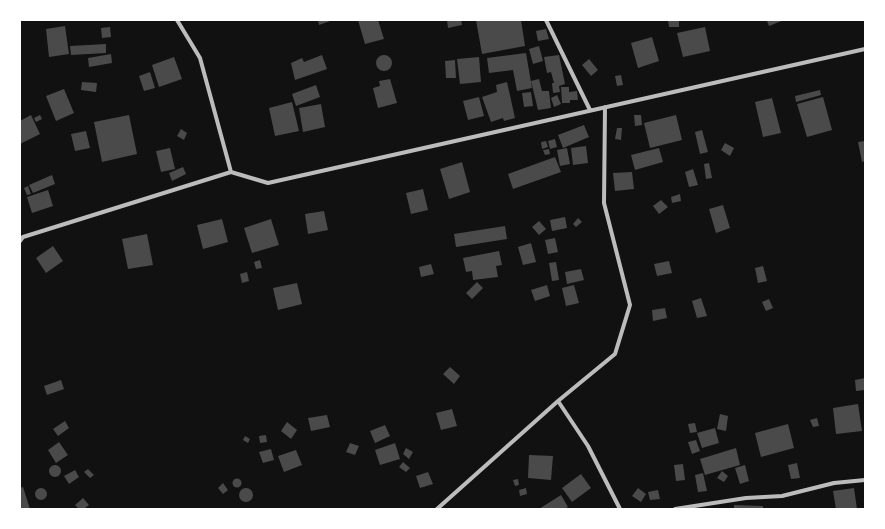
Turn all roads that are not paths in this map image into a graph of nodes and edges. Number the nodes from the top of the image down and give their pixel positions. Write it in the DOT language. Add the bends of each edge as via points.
graph roads {
  1 [pos="177,20"];
  2 [pos="546,20"];
  3 [pos="865,49"];
  4 [pos="605,107"];
  5 [pos="590,110"];
  6 [pos="231,172"];
  7 [pos="20,241"];
  8 [pos="558,401"];
  9 [pos="865,480"];
  10 [pos="437,509"];
  11 [pos="620,509"];
  12 [pos="675,509"];
  1 -- 6 [label="street" via="200,58"];
  2 -- 5 [label="street"];
  3 -- 4 [label="street"];
  4 -- 5 [label="street"];
  4 -- 8 [label="street" via="604,203 630,305 614,354"];
  5 -- 6 [label="street" via="268,183"];
  6 -- 7 [label="street" via="23,237"];
  8 -- 10 [label="street"];
  8 -- 11 [label="street" via="588,446"];
  9 -- 12 [label="street" via="834,483 782,496 746,498"];
}
